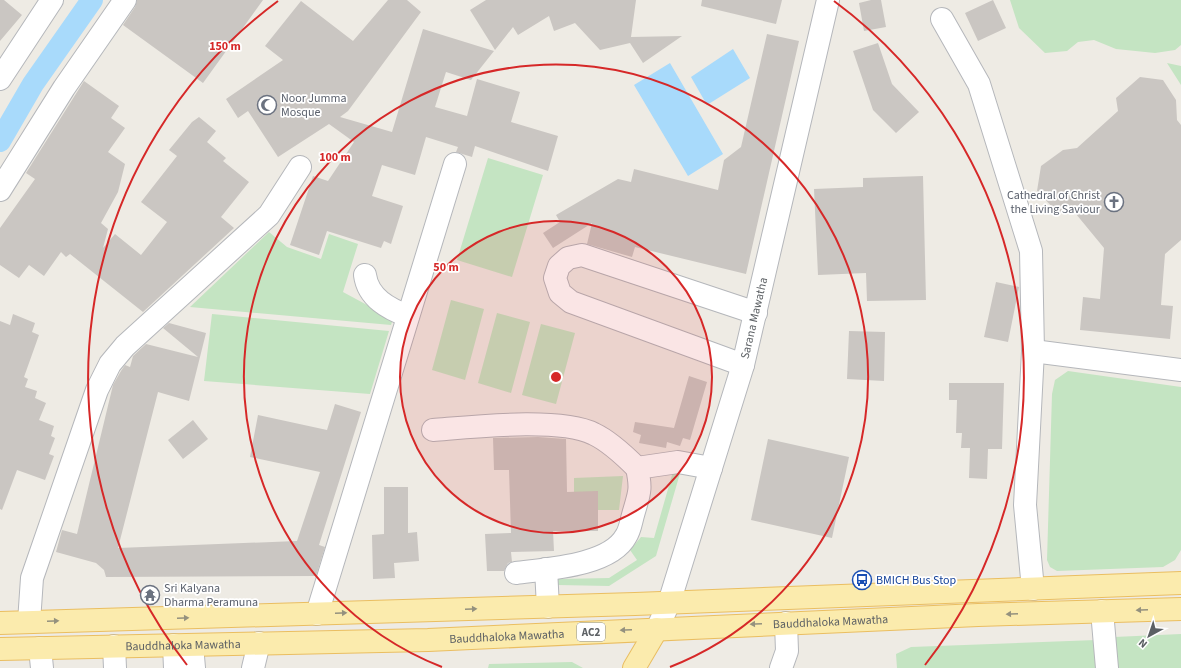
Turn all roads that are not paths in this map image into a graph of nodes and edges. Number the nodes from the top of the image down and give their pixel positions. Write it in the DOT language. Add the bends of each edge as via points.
graph roads {
  1 [pos="52,0"];
  2 [pos="125,0"];
  3 [pos="828,0"];
  4 [pos="942,18"];
  5 [pos="0,79"];
  6 [pos="455,164"];
  7 [pos="300,167"];
  8 [pos="0,190"];
  9 [pos="365,276"];
  10 [pos="756,313"];
  11 [pos="408,316"];
  12 [pos="1033,351"];
  13 [pos="743,365"];
  14 [pos="1181,370"];
  15 [pos="433,430"];
  16 [pos="636,468"];
  17 [pos="711,468"];
  18 [pos="546,569"];
  19 [pos="516,573"];
  20 [pos="1181,583"];
  21 [pos="1033,589"];
  22 [pos="669,603"];
  23 [pos="548,607"];
  24 [pos="1181,609"];
  25 [pos="1102,611"];
  26 [pos="317,614"];
  27 [pos="29,622"];
  28 [pos="0,623"];
  29 [pos="786,623"];
  30 [pos="657,629"];
  31 [pos="259,643"];
  32 [pos="183,645"];
  33 [pos="114,646"];
  34 [pos="0,649"];
  35 [pos="41,658"];
  36 [pos="115,668"];
  37 [pos="175,668"];
  38 [pos="194,668"];
  39 [pos="253,668"];
  40 [pos="634,668"];
  41 [pos="781,668"];
  42 [pos="1107,668"];
  1 -- 5 [label="street"];
  2 -- 8 [label="street" via="64,88"];
  3 -- 10 [label="street, Sarana Mawatha"];
  4 -- 12 [label="street" via="979,84 1031,251"];
  6 -- 11 [label="street"];
  7 -- 27 [label="street" via="269,215 125,346 110,364 97,390 32,578"];
  9 -- 11 [label="street" via="366,284 374,296 390,309"];
  10 -- 13 [label="street, Sarana Mawatha"];
  10 -- 13 [label="street" via="582,255 568,258 559,266 555,278 560,293 571,302"];
  11 -- 26 [label="street"];
  12 -- 14 [label="street"];
  12 -- 21 [label="street" via="1025,505"];
  13 -- 17 [label="street, Sarana Mawatha"];
  15 -- 16 [label="street" via="569,426 594,434 623,454"];
  16 -- 17 [label="street" via="678,462"];
  16 -- 18 [label="street" via="641,488 626,536 614,548 597,558 580,564"];
  17 -- 22 [label="street, Sarana Mawatha"];
  18 -- 19 [label="street"];
  18 -- 23 [label="street"];
  20 -- 21 [label="main road, Bauddhaloka Mawatha / AC2"];
  21 -- 22 [label="main road, Bauddhaloka Mawatha / AC2"];
  22 -- 23 [label="main road, Bauddhaloka Mawatha / AC2"];
  22 -- 30 [label="street, Sarana Mawatha"];
  26 -- 23 [label="main road, Bauddhaloka Mawatha / AC2, one-way"];
  24 -- 25 [label="main road, Bauddhaloka Mawatha / AC2, one-way"];
  25 -- 29 [label="main road, Bauddhaloka Mawatha / AC2, one-way"];
  25 -- 42 [label="street"];
  27 -- 26 [label="main road, Bauddhaloka Mawatha / AC2, one-way"];
  27 -- 28 [label="main road, Bauddhaloka Mawatha / AC2"];
  29 -- 30 [label="main road, Bauddhaloka Mawatha / AC2, one-way"];
  29 -- 41 [label="street" via="787,651"];
  30 -- 31 [label="main road, Bauddhaloka Mawatha / AC2, one-way" via="428,640"];
  30 -- 40 [label="main road"];
  31 -- 32 [label="main road, Bauddhaloka Mawatha / AC2"];
  31 -- 39 [label="street"];
  32 -- 33 [label="main road, Bauddhaloka Mawatha / AC2"];
  32 -- 37 [label="street"];
  32 -- 38 [label="street"];
  33 -- 35 [label="main road, Bauddhaloka Mawatha / AC2"];
  33 -- 36 [label="street"];
  34 -- 35 [label="main road, Bauddhaloka Mawatha / AC2"];
}
